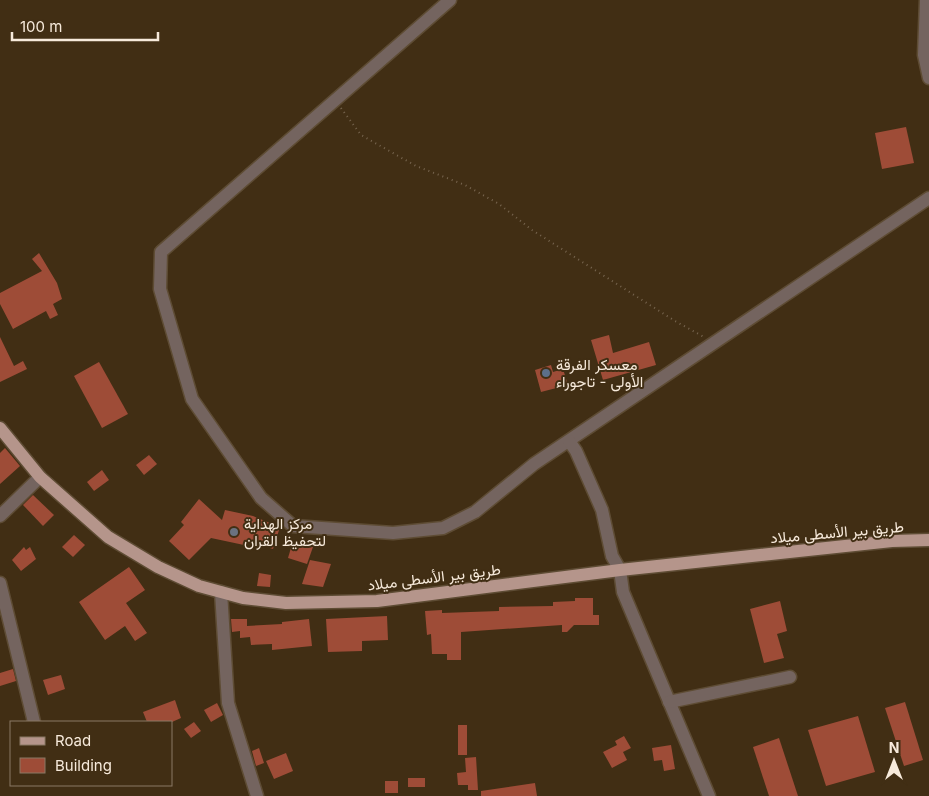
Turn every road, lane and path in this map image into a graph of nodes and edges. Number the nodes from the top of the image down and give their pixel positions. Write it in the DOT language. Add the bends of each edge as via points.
graph roads {
  1 [pos="450,0"];
  2 [pos="926,0"];
  3 [pos="929,78"];
  4 [pos="335,100"];
  5 [pos="929,198"];
  6 [pos="710,340"];
  7 [pos="0,428"];
  8 [pos="569,441"];
  9 [pos="40,477"];
  10 [pos="0,516"];
  11 [pos="929,540"];
  12 [pos="620,570"];
  13 [pos="0,584"];
  14 [pos="221,592"];
  15 [pos="790,677"];
  16 [pos="669,702"];
  17 [pos="34,721"];
  18 [pos="258,796"];
  19 [pos="708,796"];
  1 -- 4 [label="street"];
  2 -- 3 [label="street" via="924,55"];
  4 -- 6 [label="path" via="361,135 416,166 466,185 675,321"];
  4 -- 8 [label="street" via="161,252 160,289 192,399 261,498 293,526 327,530 393,533 443,528 475,512 534,464"];
  5 -- 8 [label="street"];
  7 -- 9 [label="main road, طريق بير الأسطى ميلاد"];
  8 -- 12 [label="street" via="602,510 612,556"];
  9 -- 10 [label="street"];
  9 -- 14 [label="main road, طريق بير الأسطى ميلاد" via="108,537 199,586"];
  11 -- 12 [label="main road, طريق بير الأسطى ميلاد" via="892,541"];
  12 -- 14 [label="main road, طريق بير الأسطى ميلاد" via="440,594 341,603 286,602 243,598"];
  12 -- 16 [label="street" via="622,592"];
  13 -- 17 [label="street"];
  14 -- 18 [label="street" via="228,703"];
  15 -- 16 [label="street"];
  16 -- 19 [label="street"];
}
